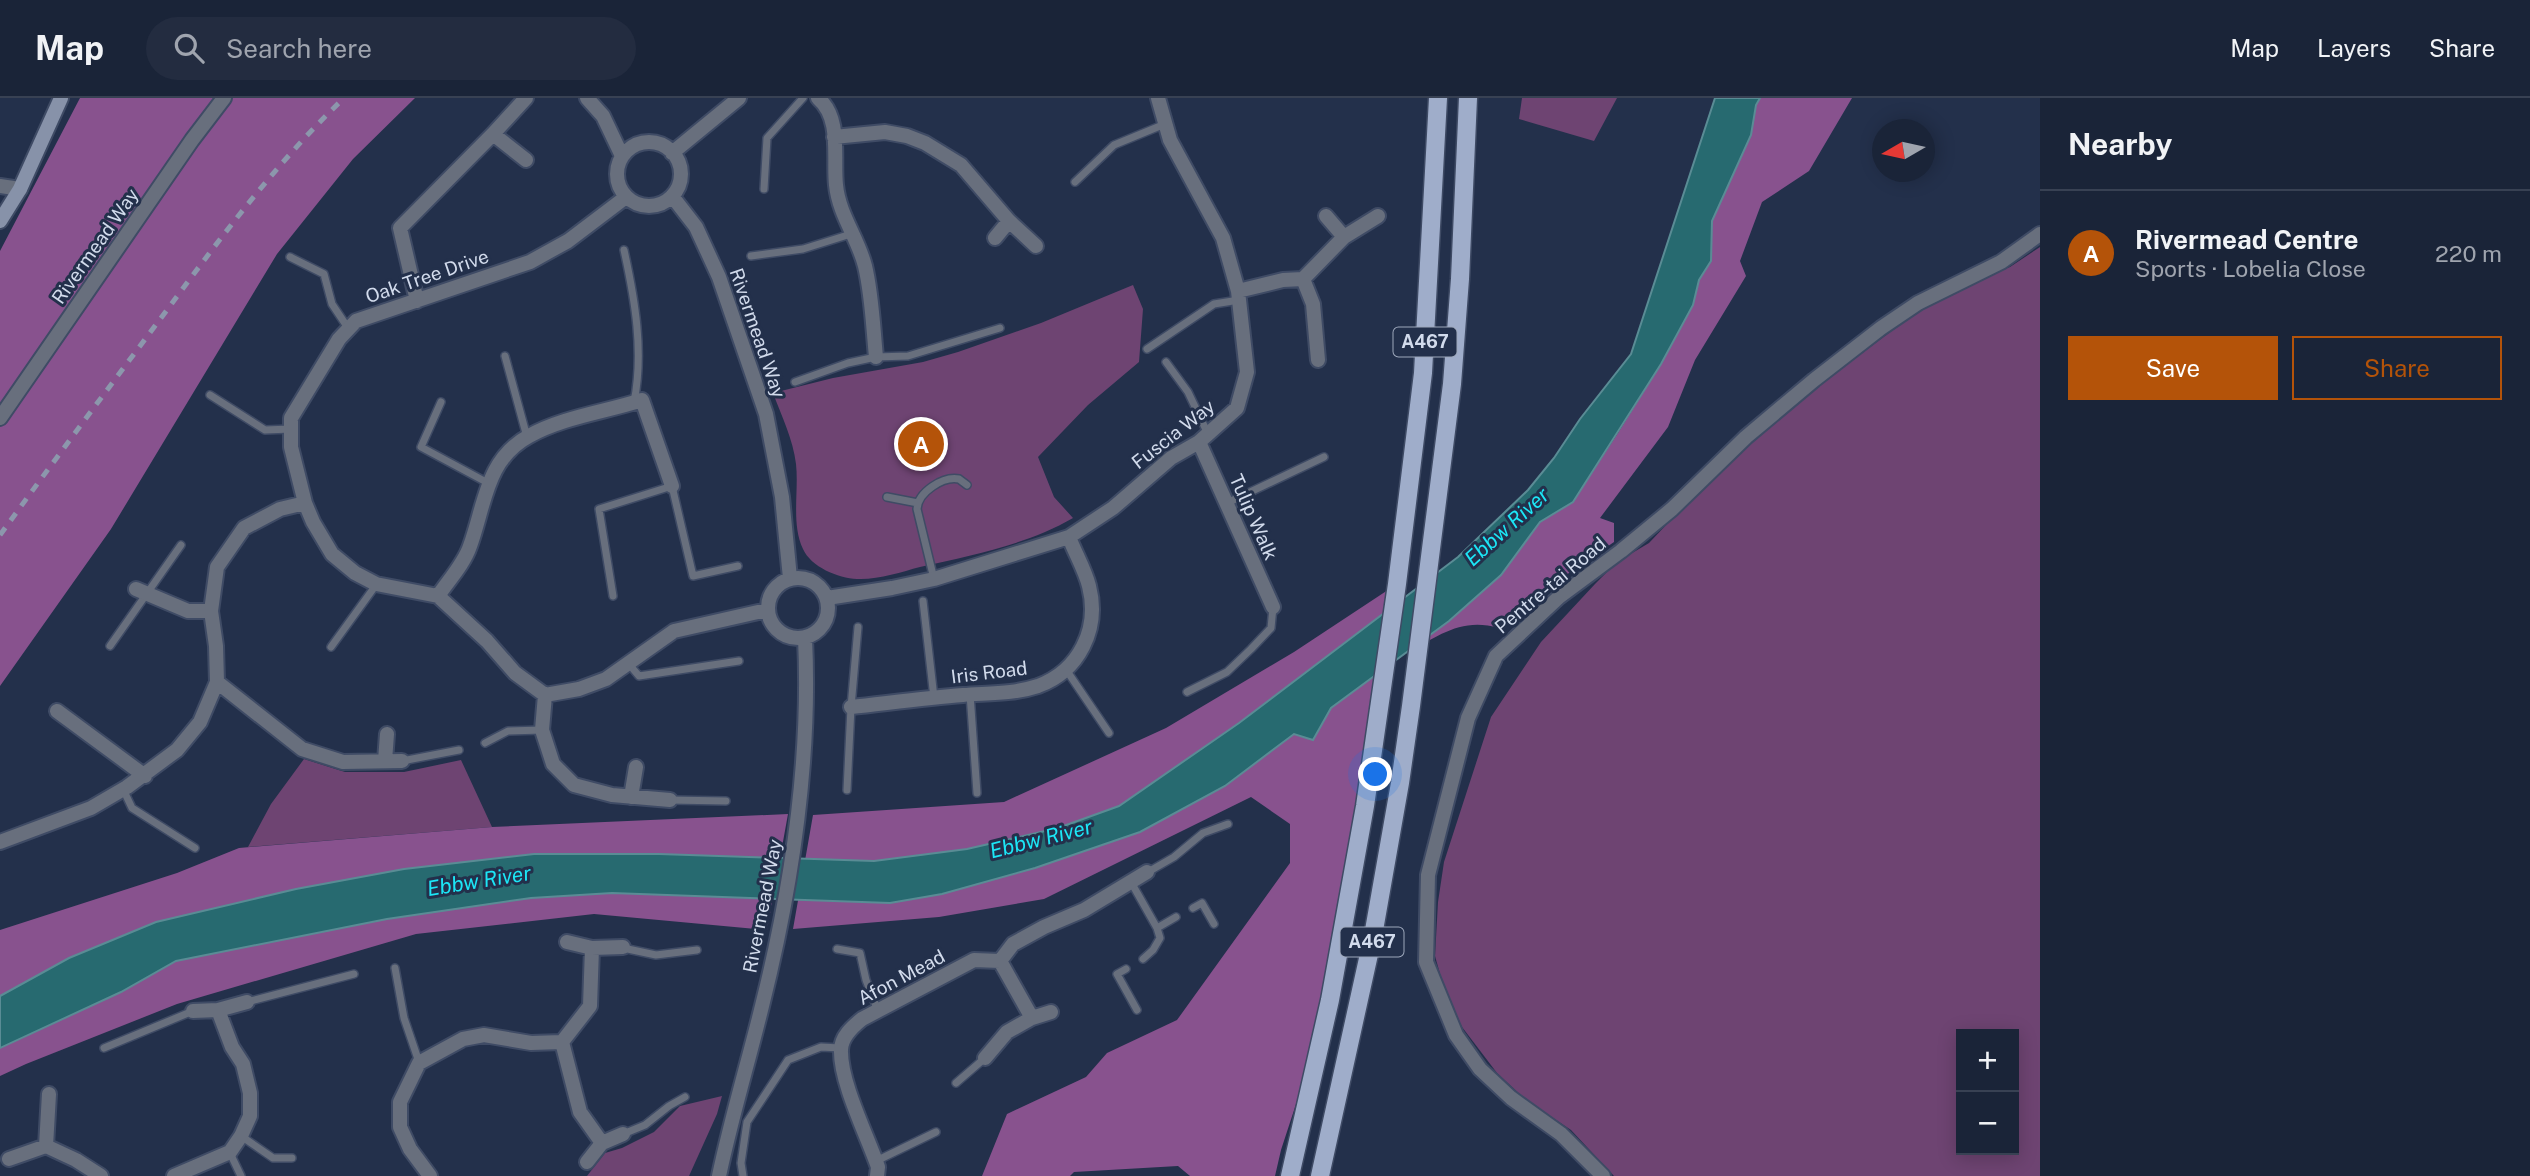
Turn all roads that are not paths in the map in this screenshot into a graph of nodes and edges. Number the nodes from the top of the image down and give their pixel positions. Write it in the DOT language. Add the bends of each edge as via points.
graph roads {
  1 [pos="61,98"];
  2 [pos="224,98"];
  3 [pos="526,98"];
  4 [pos="587,98"];
  5 [pos="739,98"];
  6 [pos="803,98"];
  7 [pos="818,98"];
  8 [pos="1158,98"];
  9 [pos="1438,98"];
  10 [pos="1468,98"];
  11 [pos="1165,124"];
  12 [pos="493,134"];
  13 [pos="834,137"];
  14 [pos="672,153"];
  15 [pos="622,156"];
  16 [pos="526,160"];
  17 [pos="1075,182"];
  18 [pos="0,186"];
  19 [pos="20,189"];
  20 [pos="764,189"];
  21 [pos="672,196"];
  22 [pos="626,197"];
  23 [pos="1326,216"];
  24 [pos="1378,216"];
  25 [pos="0,221"];
  26 [pos="1009,221"];
  27 [pos="851,234"];
  28 [pos="2040,234"];
  29 [pos="1344,237"];
  30 [pos="995,238"];
  31 [pos="1036,246"];
  32 [pos="624,250"];
  33 [pos="751,256"];
  34 [pos="290,257"];
  35 [pos="1303,279"];
  36 [pos="1239,295"];
  37 [pos="417,300"];
  38 [pos="1000,328"];
  39 [pos="349,329"];
  40 [pos="1147,349"];
  41 [pos="505,356"];
  42 [pos="876,357"];
  43 [pos="1318,360"];
  44 [pos="1167,362"];
  45 [pos="795,382"];
  46 [pos="210,395"];
  47 [pos="441,402"];
  48 [pos="634,403"];
  49 [pos="0,418"];
  50 [pos="291,429"];
  51 [pos="527,437"];
  52 [pos="1204,438"];
  53 [pos="1324,457"];
  54 [pos="488,483"];
  55 [pos="967,485"];
  56 [pos="672,486"];
  57 [pos="887,498"];
  58 [pos="305,503"];
  59 [pos="918,503"];
  60 [pos="1226,503"];
  61 [pos="1069,537"];
  62 [pos="181,545"];
  63 [pos="738,566"];
  64 [pos="790,578"];
  65 [pos="934,579"];
  66 [pos="376,584"];
  67 [pos="142,592"];
  68 [pos="438,596"];
  69 [pos="614,596"];
  70 [pos="827,598"];
  71 [pos="923,601"];
  72 [pos="1273,607"];
  73 [pos="767,610"];
  74 [pos="211,611"];
  75 [pos="858,627"];
  76 [pos="805,638"];
  77 [pos="110,646"];
  78 [pos="331,647"];
  79 [pos="739,661"];
  80 [pos="628,663"];
  81 [pos="1066,671"];
  82 [pos="217,682"];
  83 [pos="1187,692"];
  84 [pos="970,694"];
  85 [pos="544,695"];
  86 [pos="934,698"];
  87 [pos="851,707"];
  88 [pos="57,711"];
  89 [pos="542,730"];
  90 [pos="1109,733"];
  91 [pos="387,734"];
  92 [pos="485,743"];
  93 [pos="459,750"];
  94 [pos="385,761"];
  95 [pos="401,761"];
  96 [pos="636,767"];
  97 [pos="145,776"];
  98 [pos="123,789"];
  99 [pos="847,790"];
  100 [pos="977,793"];
  101 [pos="631,797"];
  102 [pos="670,800"];
  103 [pos="726,801"];
  104 [pos="1228,824"];
  105 [pos="0,842"];
  106 [pos="195,848"];
  107 [pos="1147,872"];
  108 [pos="1131,882"];
  109 [pos="1193,908"];
  110 [pos="1176,917"];
  111 [pos="1214,924"];
  112 [pos="1157,928"];
  113 [pos="568,942"];
  114 [pos="623,947"];
  115 [pos="592,948"];
  116 [pos="837,949"];
  117 [pos="697,950"];
  118 [pos="1143,959"];
  119 [pos="1000,961"];
  120 [pos="395,968"];
  121 [pos="1126,969"];
  122 [pos="355,974"];
  123 [pos="247,1002"];
  124 [pos="218,1010"];
  125 [pos="1137,1010"];
  126 [pos="193,1011"];
  127 [pos="878,1012"];
  128 [pos="1051,1012"];
  129 [pos="1032,1018"];
  130 [pos="562,1042"];
  131 [pos="104,1048"];
  132 [pos="840,1048"];
  133 [pos="985,1058"];
  134 [pos="419,1063"];
  135 [pos="956,1083"];
  136 [pos="49,1094"];
  137 [pos="685,1097"];
  138 [pos="936,1132"];
  139 [pos="623,1134"];
  140 [pos="241,1136"];
  141 [pos="602,1143"];
  142 [pos="46,1146"];
  143 [pos="230,1152"];
  144 [pos="5,1158"];
  145 [pos="292,1158"];
  146 [pos="876,1161"];
  147 [pos="587,1162"];
  148 [pos="101,1176"];
  149 [pos="174,1176"];
  150 [pos="241,1176"];
  151 [pos="430,1176"];
  152 [pos="719,1176"];
  153 [pos="743,1176"];
  154 [pos="877,1176"];
  155 [pos="1290,1176"];
  156 [pos="1321,1176"];
  157 [pos="1603,1176"];
  1 -- 19 [label="main road"];
  2 -- 49 [label="street, Rivermead Way"];
  3 -- 12 [label="street"];
  4 -- 15 [label="street" via="603,116"];
  5 -- 14 [label="street"];
  6 -- 20 [label="lane" via="767,138"];
  7 -- 13 [label="street" via="831,117"];
  8 -- 11 [label="street, Fuscia Way"];
  9 -- 155 [label="main road, A467" via="1423,373 1397,584 1365,806 1330,1000"];
  10 -- 156 [label="main road, A467" via="1452,384 1431,560 1373,936"];
  11 -- 17 [label="lane" via="1114,145"];
  11 -- 36 [label="street, Fuscia Way" via="1223,238"];
  12 -- 16 [label="street"];
  12 -- 37 [label="street" via="400,228"];
  13 -- 26 [label="street" via="885,132 925,143 961,164"];
  13 -- 27 [label="street" via="836,187"];
  14 -- 15 [label="street" via="655,143 632,147"];
  14 -- 21 [label="street" via="680,172"];
  15 -- 22 [label="street" via="617,173"];
  18 -- 19 [label="street"];
  19 -- 25 [label="main road"];
  21 -- 22 [label="street" via="655,206 643,206"];
  21 -- 64 [label="street, Rivermead Way" via="696,226 719,277 765,414 782,497"];
  22 -- 37 [label="street, Oak Tree Drive" via="568,241 530,262"];
  23 -- 29 [label="street"];
  24 -- 29 [label="street"];
  26 -- 30 [label="street"];
  26 -- 31 [label="street"];
  27 -- 33 [label="lane" via="803,249"];
  27 -- 42 [label="street" via="864,265"];
  28 -- 157 [label="street, Pentre-tai Road" via="2001,262 1919,303 1823,372 1746,437 1672,509 1559,597 1496,656 1468,718 1428,875 1426,962 1456,1035 1480,1069"];
  29 -- 35 [label="street"];
  32 -- 48 [label="lane" via="637,307"];
  34 -- 39 [label="lane" via="324,274 332,304"];
  35 -- 36 [label="street" via="1283,280"];
  35 -- 43 [label="street" via="1313,304"];
  36 -- 40 [label="lane" via="1214,304"];
  36 -- 52 [label="street, Fuscia Way" via="1247,372 1237,408"];
  37 -- 39 [label="street, Oak Tree Drive" via="356,321"];
  38 -- 42 [label="lane" via="908,356"];
  39 -- 50 [label="street, Oak Tree Drive" via="291,418"];
  41 -- 51 [label="lane"];
  42 -- 45 [label="lane"];
  44 -- 52 [label="lane" via="1188,392"];
  46 -- 50 [label="lane" via="265,430"];
  47 -- 54 [label="lane" via="421,447"];
  48 -- 51 [label="street"];
  48 -- 56 [label="street" via="642,400"];
  50 -- 58 [label="street, Oak Tree Drive"];
  51 -- 54 [label="street" via="504,455"];
  52 -- 60 [label="street, Tulip Walk"];
  52 -- 61 [label="street, Fuscia Way"];
  53 -- 60 [label="lane"];
  54 -- 68 [label="street" via="470,548"];
  55 -- 59 [label="lane" via="959,479 946,479"];
  56 -- 63 [label="lane" via="693,576"];
  56 -- 69 [label="lane" via="599,509"];
  57 -- 59 [label="lane"];
  58 -- 66 [label="street, Oak Tree Drive" via="332,554"];
  58 -- 74 [label="street" via="280,509 244,528 217,567"];
  59 -- 65 [label="lane"];
  60 -- 72 [label="street, Tulip Walk"];
  61 -- 65 [label="street, Fuscia Way"];
  61 -- 81 [label="street, Iris Road" via="1089,585 1092,607 1083,649"];
  62 -- 67 [label="lane"];
  64 -- 70 [label="street" via="810,580"];
  64 -- 73 [label="street" via="772,593"];
  65 -- 70 [label="street, Fuscia Way"];
  66 -- 68 [label="street, Oak Tree Drive"];
  66 -- 78 [label="lane"];
  67 -- 74 [label="street" via="188,611"];
  67 -- 77 [label="lane"];
  68 -- 85 [label="street" via="515,673"];
  70 -- 76 [label="street" via="826,621"];
  71 -- 86 [label="lane"];
  72 -- 83 [label="lane" via="1271,628 1251,649 1227,672"];
  73 -- 76 [label="street" via="780,633"];
  73 -- 80 [label="street" via="674,631"];
  74 -- 82 [label="street"];
  75 -- 87 [label="lane"];
  76 -- 152 [label="street, Rivermead Way" via="806,729 796,833 777,940"];
  79 -- 80 [label="lane" via="639,676"];
  80 -- 85 [label="street" via="588,686"];
  81 -- 84 [label="street, Iris Road" via="1038,686"];
  81 -- 90 [label="lane"];
  82 -- 94 [label="street" via="302,749 343,762"];
  82 -- 97 [label="street" via="200,722 177,750"];
  84 -- 86 [label="street, Iris Road"];
  84 -- 100 [label="lane"];
  85 -- 89 [label="street"];
  86 -- 87 [label="street, Iris Road"];
  87 -- 99 [label="lane"];
  88 -- 97 [label="street"];
  89 -- 92 [label="lane" via="508,731"];
  89 -- 101 [label="street" via="553,764 574,785"];
  91 -- 94 [label="street"];
  93 -- 95 [label="lane"];
  94 -- 95 [label="street"];
  96 -- 101 [label="street"];
  97 -- 98 [label="street"];
  98 -- 105 [label="street" via="91,807"];
  98 -- 106 [label="lane" via="132,808"];
  101 -- 102 [label="street"];
  102 -- 103 [label="lane"];
  104 -- 107 [label="lane" via="1202,833"];
  107 -- 108 [label="street"];
  108 -- 112 [label="lane"];
  108 -- 119 [label="street" via="1013,944"];
  109 -- 111 [label="lane" via="1202,903"];
  110 -- 112 [label="lane"];
  112 -- 118 [label="lane" via="1160,938"];
  113 -- 115 [label="street"];
  114 -- 115 [label="street"];
  114 -- 117 [label="lane" via="656,955"];
  115 -- 130 [label="street" via="590,1006"];
  116 -- 127 [label="lane" via="860,953"];
  119 -- 127 [label="street, Afon Mead" via="974,960"];
  119 -- 129 [label="street"];
  120 -- 134 [label="lane" via="404,1018"];
  121 -- 125 [label="lane" via="1116,974"];
  122 -- 123 [label="lane"];
  123 -- 124 [label="street"];
  124 -- 126 [label="street"];
  124 -- 140 [label="street" via="243,1064 250,1093 250,1116"];
  126 -- 131 [label="lane"];
  127 -- 132 [label="street, Afon Mead" via="848,1030"];
  128 -- 129 [label="street"];
  129 -- 133 [label="street" via="1007,1032"];
  130 -- 134 [label="street" via="531,1043 484,1035 463,1039"];
  130 -- 141 [label="street" via="580,1112"];
  132 -- 146 [label="street" via="844,1076"];
  132 -- 153 [label="lane" via="821,1047 788,1060 747,1122"];
  133 -- 135 [label="lane"];
  134 -- 151 [label="street" via="400,1102 400,1127"];
  136 -- 142 [label="street"];
  137 -- 139 [label="lane" via="645,1125"];
  138 -- 146 [label="lane"];
  139 -- 141 [label="street"];
  140 -- 143 [label="street"];
  140 -- 145 [label="lane" via="273,1158"];
  141 -- 147 [label="street"];
  142 -- 144 [label="street"];
  142 -- 148 [label="street"];
  143 -- 149 [label="street"];
  143 -- 150 [label="lane"];
  146 -- 154 [label="street"];
}
